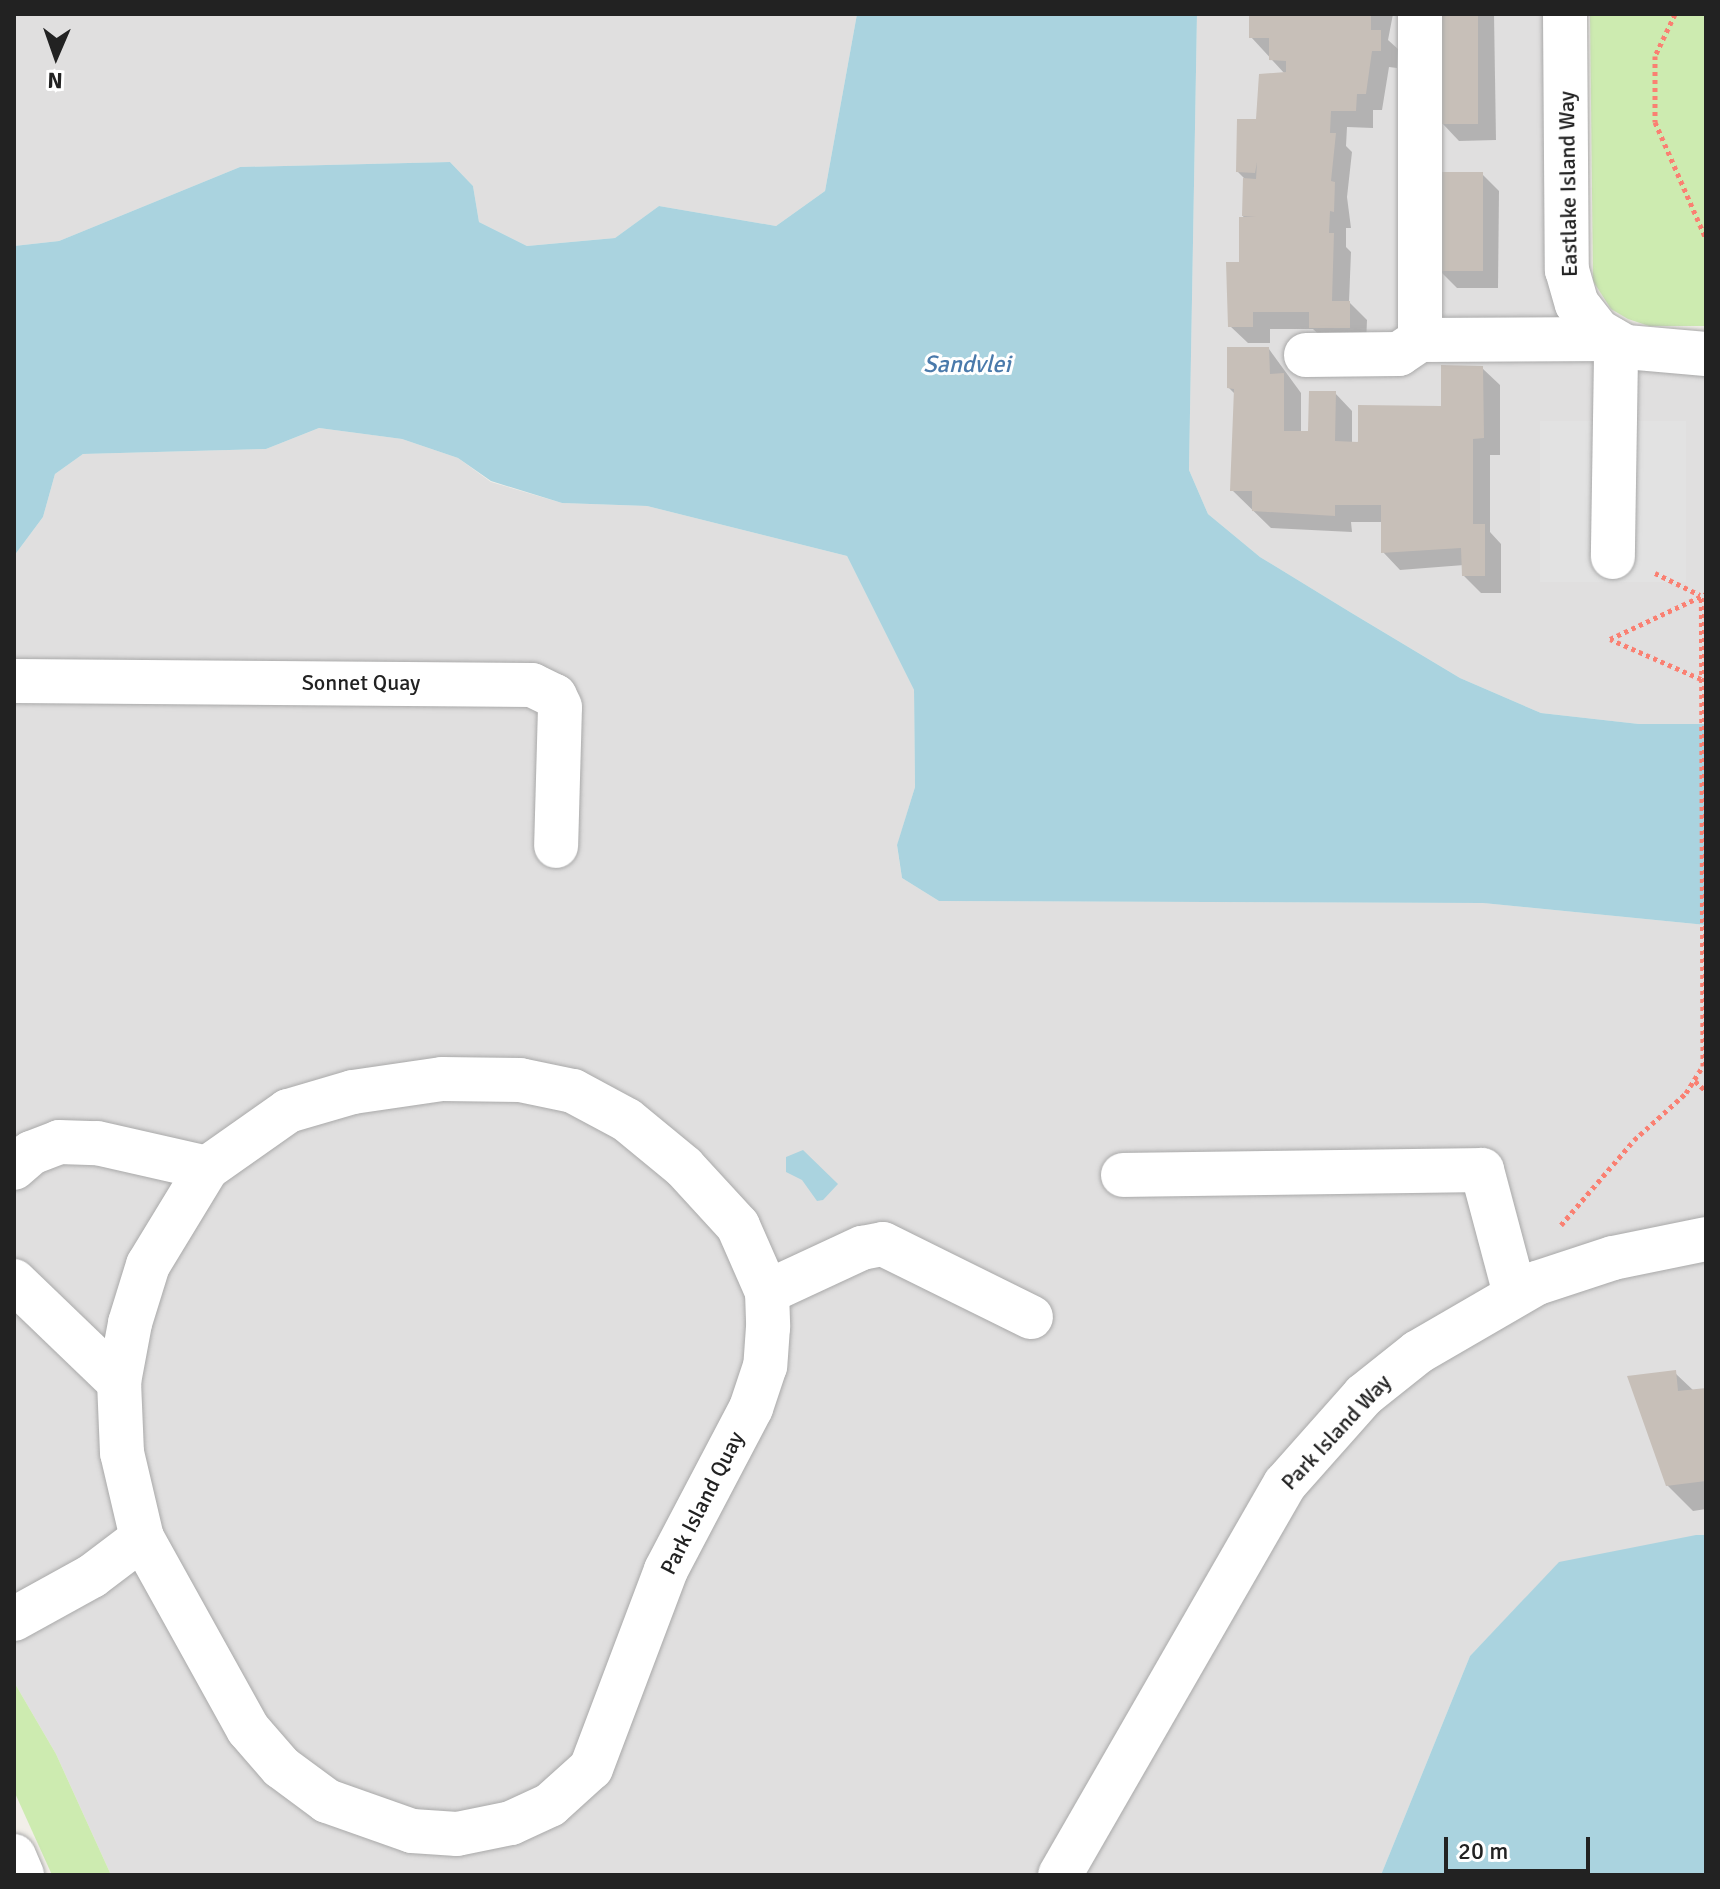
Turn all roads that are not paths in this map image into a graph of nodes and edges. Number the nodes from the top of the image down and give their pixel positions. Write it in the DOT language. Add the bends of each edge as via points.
graph roads {
  1 [pos="1420,14"];
  2 [pos="1565,14"];
  3 [pos="1611,339"];
  4 [pos="1420,340"];
  5 [pos="1706,354"];
  6 [pos="1306,355"];
  7 [pos="1613,557"];
  8 [pos="14,681"];
  9 [pos="556,846"];
  10 [pos="14,1168"];
  11 [pos="207,1168"];
  12 [pos="1123,1175"];
  13 [pos="1706,1239"];
  14 [pos="14,1281"];
  15 [pos="1526,1288"];
  16 [pos="767,1292"];
  17 [pos="1031,1317"];
  18 [pos="119,1382"];
  19 [pos="142,1538"];
  20 [pos="14,1619"];
  21 [pos="14,1856"];
  22 [pos="22,1875"];
  23 [pos="1060,1875"];
  1 -- 4 [label="street"];
  2 -- 3 [label="street, Eastlake Island Way" via="1567,270 1577,304"];
  3 -- 4 [label="street"];
  3 -- 5 [label="street" via="1643,352"];
  3 -- 7 [label="street" via="1616,356"];
  4 -- 6 [label="street" via="1399,354"];
  8 -- 9 [label="street, Sonnet Quay" via="532,685 555,696 560,707"];
  10 -- 11 [label="street" via="31,1153 59,1142 97,1143"];
  11 -- 16 [label="street, Park Island Quay" via="288,1111 353,1092 442,1079 534,1082 573,1091 627,1120 684,1167 738,1226"];
  11 -- 18 [label="street, Park Island Quay" via="148,1265"];
  12 -- 15 [label="street" via="1482,1170"];
  13 -- 15 [label="street, Park Island Way" via="1613,1258"];
  14 -- 18 [label="street"];
  15 -- 23 [label="street, Park Island Way" via="1391,1372 1285,1484"];
  16 -- 17 [label="street" via="862,1248 883,1244"];
  16 -- 19 [label="street, Park Island Quay" via="765,1366 751,1408 666,1570 591,1768 550,1805 511,1823 457,1834 412,1831 327,1801 281,1767 248,1729"];
  18 -- 19 [label="street, Park Island Quay" via="122,1453"];
  19 -- 20 [label="street" via="92,1576"];
  21 -- 22 [label="street"];
}
